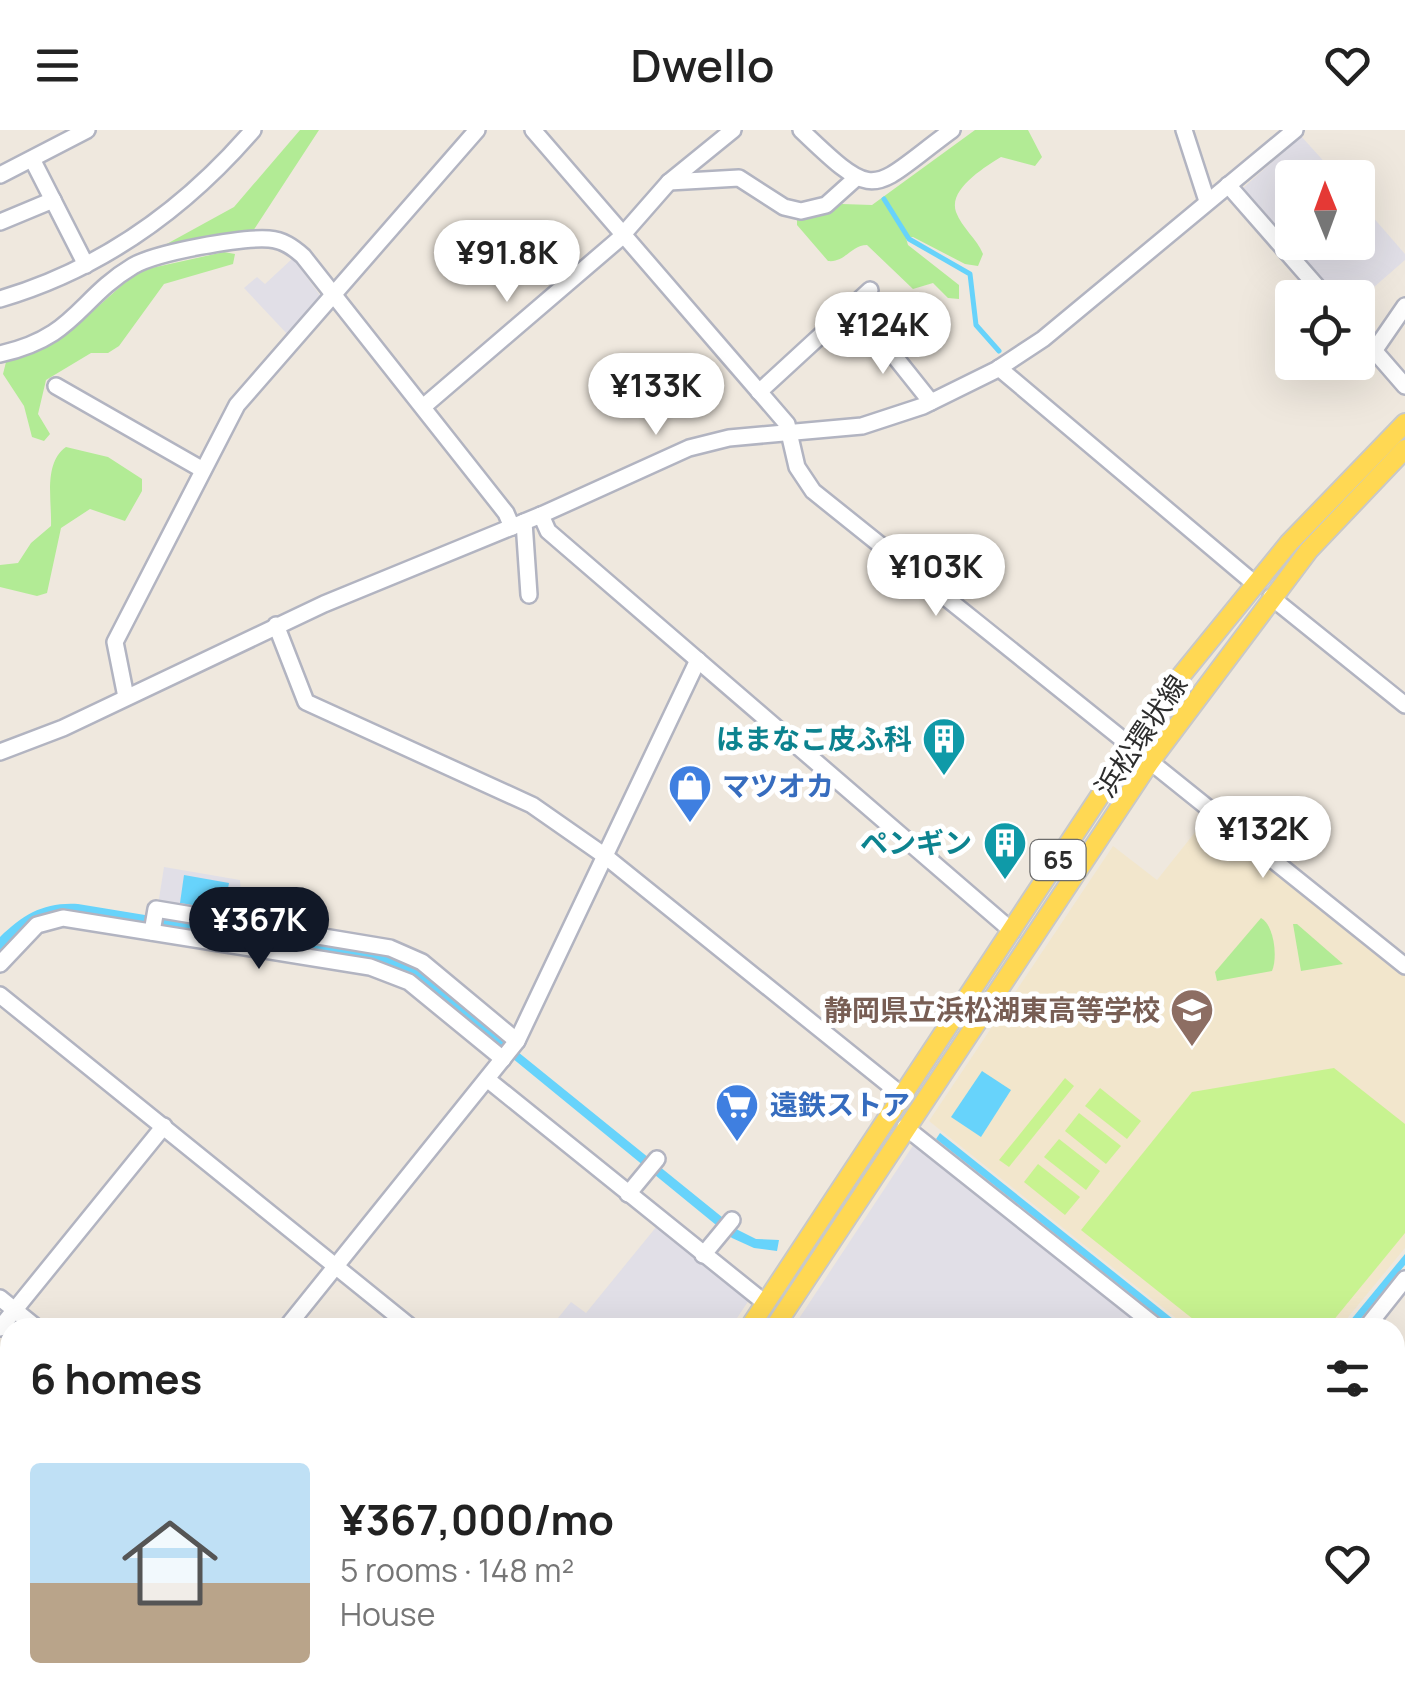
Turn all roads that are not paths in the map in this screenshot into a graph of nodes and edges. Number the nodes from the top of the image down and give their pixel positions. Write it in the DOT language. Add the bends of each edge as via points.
graph roads {
  1 [pos="87,130"];
  2 [pos="252,130"];
  3 [pos="477,130"];
  4 [pos="532,130"];
  5 [pos="733,130"];
  6 [pos="801,130"];
  7 [pos="952,130"];
  8 [pos="1184,130"];
  9 [pos="1295,130"];
  10 [pos="33,161"];
  11 [pos="0,175"];
  12 [pos="855,180"];
  13 [pos="669,182"];
  14 [pos="1228,184"];
  15 [pos="53,200"];
  16 [pos="1207,202"];
  17 [pos="0,222"];
  18 [pos="623,234"];
  19 [pos="86,265"];
  20 [pos="1311,280"];
  21 [pos="870,290"];
  22 [pos="334,293"];
  23 [pos="0,299"];
  24 [pos="1405,306"];
  25 [pos="872,328"];
  26 [pos="1375,350"];
  27 [pos="1375,352"];
  28 [pos="0,354"];
  29 [pos="999,368"];
  30 [pos="56,386"];
  31 [pos="1405,386"];
  32 [pos="759,392"];
  33 [pos="931,402"];
  34 [pos="423,406"];
  35 [pos="1405,423"];
  36 [pos="789,433"];
  37 [pos="1405,450"];
  38 [pos="203,470"];
  39 [pos="540,515"];
  40 [pos="518,525"];
  41 [pos="1255,584"];
  42 [pos="529,595"];
  43 [pos="1271,598"];
  44 [pos="276,625"];
  45 [pos="698,660"];
  46 [pos="126,697"];
  47 [pos="1405,705"];
  48 [pos="1132,747"];
  49 [pos="0,752"];
  50 [pos="1150,762"];
  51 [pos="604,856"];
  52 [pos="1012,931"];
  53 [pos="152,932"];
  54 [pos="0,964"];
  55 [pos="1405,966"];
  56 [pos="0,994"];
  57 [pos="517,1041"];
  58 [pos="503,1059"];
  59 [pos="487,1079"];
  60 [pos="902,1096"];
  61 [pos="164,1126"];
  62 [pos="905,1127"];
  63 [pos="653,1164"];
  64 [pos="628,1194"];
  65 [pos="728,1225"];
  66 [pos="703,1255"];
  67 [pos="336,1266"];
  68 [pos="1405,1279"];
  69 [pos="0,1298"];
  70 [pos="765,1304"];
  71 [pos="15,1310"];
  72 [pos="8,1318"];
  73 [pos="25,1318"];
  74 [pos="294,1318"];
  75 [pos="400,1318"];
  76 [pos="756,1318"];
  77 [pos="785,1318"];
  78 [pos="1145,1318"];
  79 [pos="1374,1318"];
  1 -- 10 [label="street"];
  2 -- 19 [label="street" via="200,187"];
  3 -- 22 [label="street"];
  4 -- 18 [label="street"];
  5 -- 13 [label="street"];
  6 -- 12 [label="street"];
  7 -- 12 [label="street" via="882,180"];
  8 -- 16 [label="street"];
  9 -- 14 [label="street"];
  10 -- 11 [label="street"];
  10 -- 15 [label="street"];
  12 -- 13 [label="street" via="826,205 801,211 738,178"];
  13 -- 18 [label="street"];
  14 -- 16 [label="street"];
  14 -- 20 [label="street"];
  15 -- 17 [label="street"];
  15 -- 19 [label="street"];
  16 -- 29 [label="street" via="1071,318"];
  18 -- 32 [label="street"];
  18 -- 34 [label="street"];
  19 -- 23 [label="street"];
  21 -- 32 [label="street"];
  22 -- 28 [label="street" via="304,256 281,241 159,256 123,273 63,329"];
  22 -- 34 [label="street"];
  22 -- 38 [label="street" via="237,405"];
  24 -- 26 [label="street"];
  25 -- 33 [label="street"];
  27 -- 31 [label="street"];
  29 -- 33 [label="street"];
  29 -- 41 [label="street"];
  30 -- 38 [label="street"];
  32 -- 36 [label="street"];
  33 -- 36 [label="street" via="872,424"];
  34 -- 40 [label="street"];
  35 -- 41 [label="main road, 浜松環状線 / 65"];
  36 -- 39 [label="street" via="702,444"];
  36 -- 48 [label="street" via="797,467 813,490"];
  37 -- 43 [label="main road, 浜松環状線 / 65"];
  38 -- 46 [label="street" via="115,642"];
  39 -- 40 [label="street"];
  39 -- 45 [label="street" via="548,531"];
  40 -- 42 [label="street"];
  40 -- 44 [label="street"];
  41 -- 48 [label="main road, 浜松環状線 / 65"];
  43 -- 47 [label="street"];
  43 -- 50 [label="main road, 浜松環状線 / 65"];
  44 -- 46 [label="street"];
  44 -- 51 [label="street" via="306,702 523,800"];
  45 -- 51 [label="street"];
  45 -- 52 [label="street"];
  46 -- 49 [label="street"];
  48 -- 50 [label="street"];
  48 -- 52 [label="main road, 浜松環状線 / 65"];
  50 -- 55 [label="street"];
  50 -- 62 [label="main road, 浜松環状線 / 65"];
  51 -- 57 [label="street"];
  51 -- 60 [label="street"];
  52 -- 60 [label="main road, 浜松環状線 / 65"];
  53 -- 54 [label="street" via="50,920 26,933"];
  53 -- 57 [label="street" via="156,909 390,948 434,972"];
  53 -- 58 [label="street" via="383,970 420,990"];
  56 -- 61 [label="street"];
  57 -- 58 [label="street"];
  58 -- 59 [label="street"];
  59 -- 64 [label="street"];
  59 -- 67 [label="street"];
  60 -- 70 [label="main road, 浜松環状線 / 65"];
  61 -- 67 [label="street"];
  61 -- 71 [label="street"];
  62 -- 77 [label="main road, 浜松環状線 / 65"];
  62 -- 78 [label="street"];
  63 -- 64 [label="street"];
  64 -- 66 [label="street"];
  65 -- 66 [label="street"];
  66 -- 70 [label="street"];
  67 -- 74 [label="street"];
  67 -- 75 [label="street"];
  68 -- 79 [label="street"];
  69 -- 71 [label="street"];
  70 -- 76 [label="main road, 浜松環状線 / 65"];
  71 -- 72 [label="street"];
  71 -- 73 [label="street"];
}
